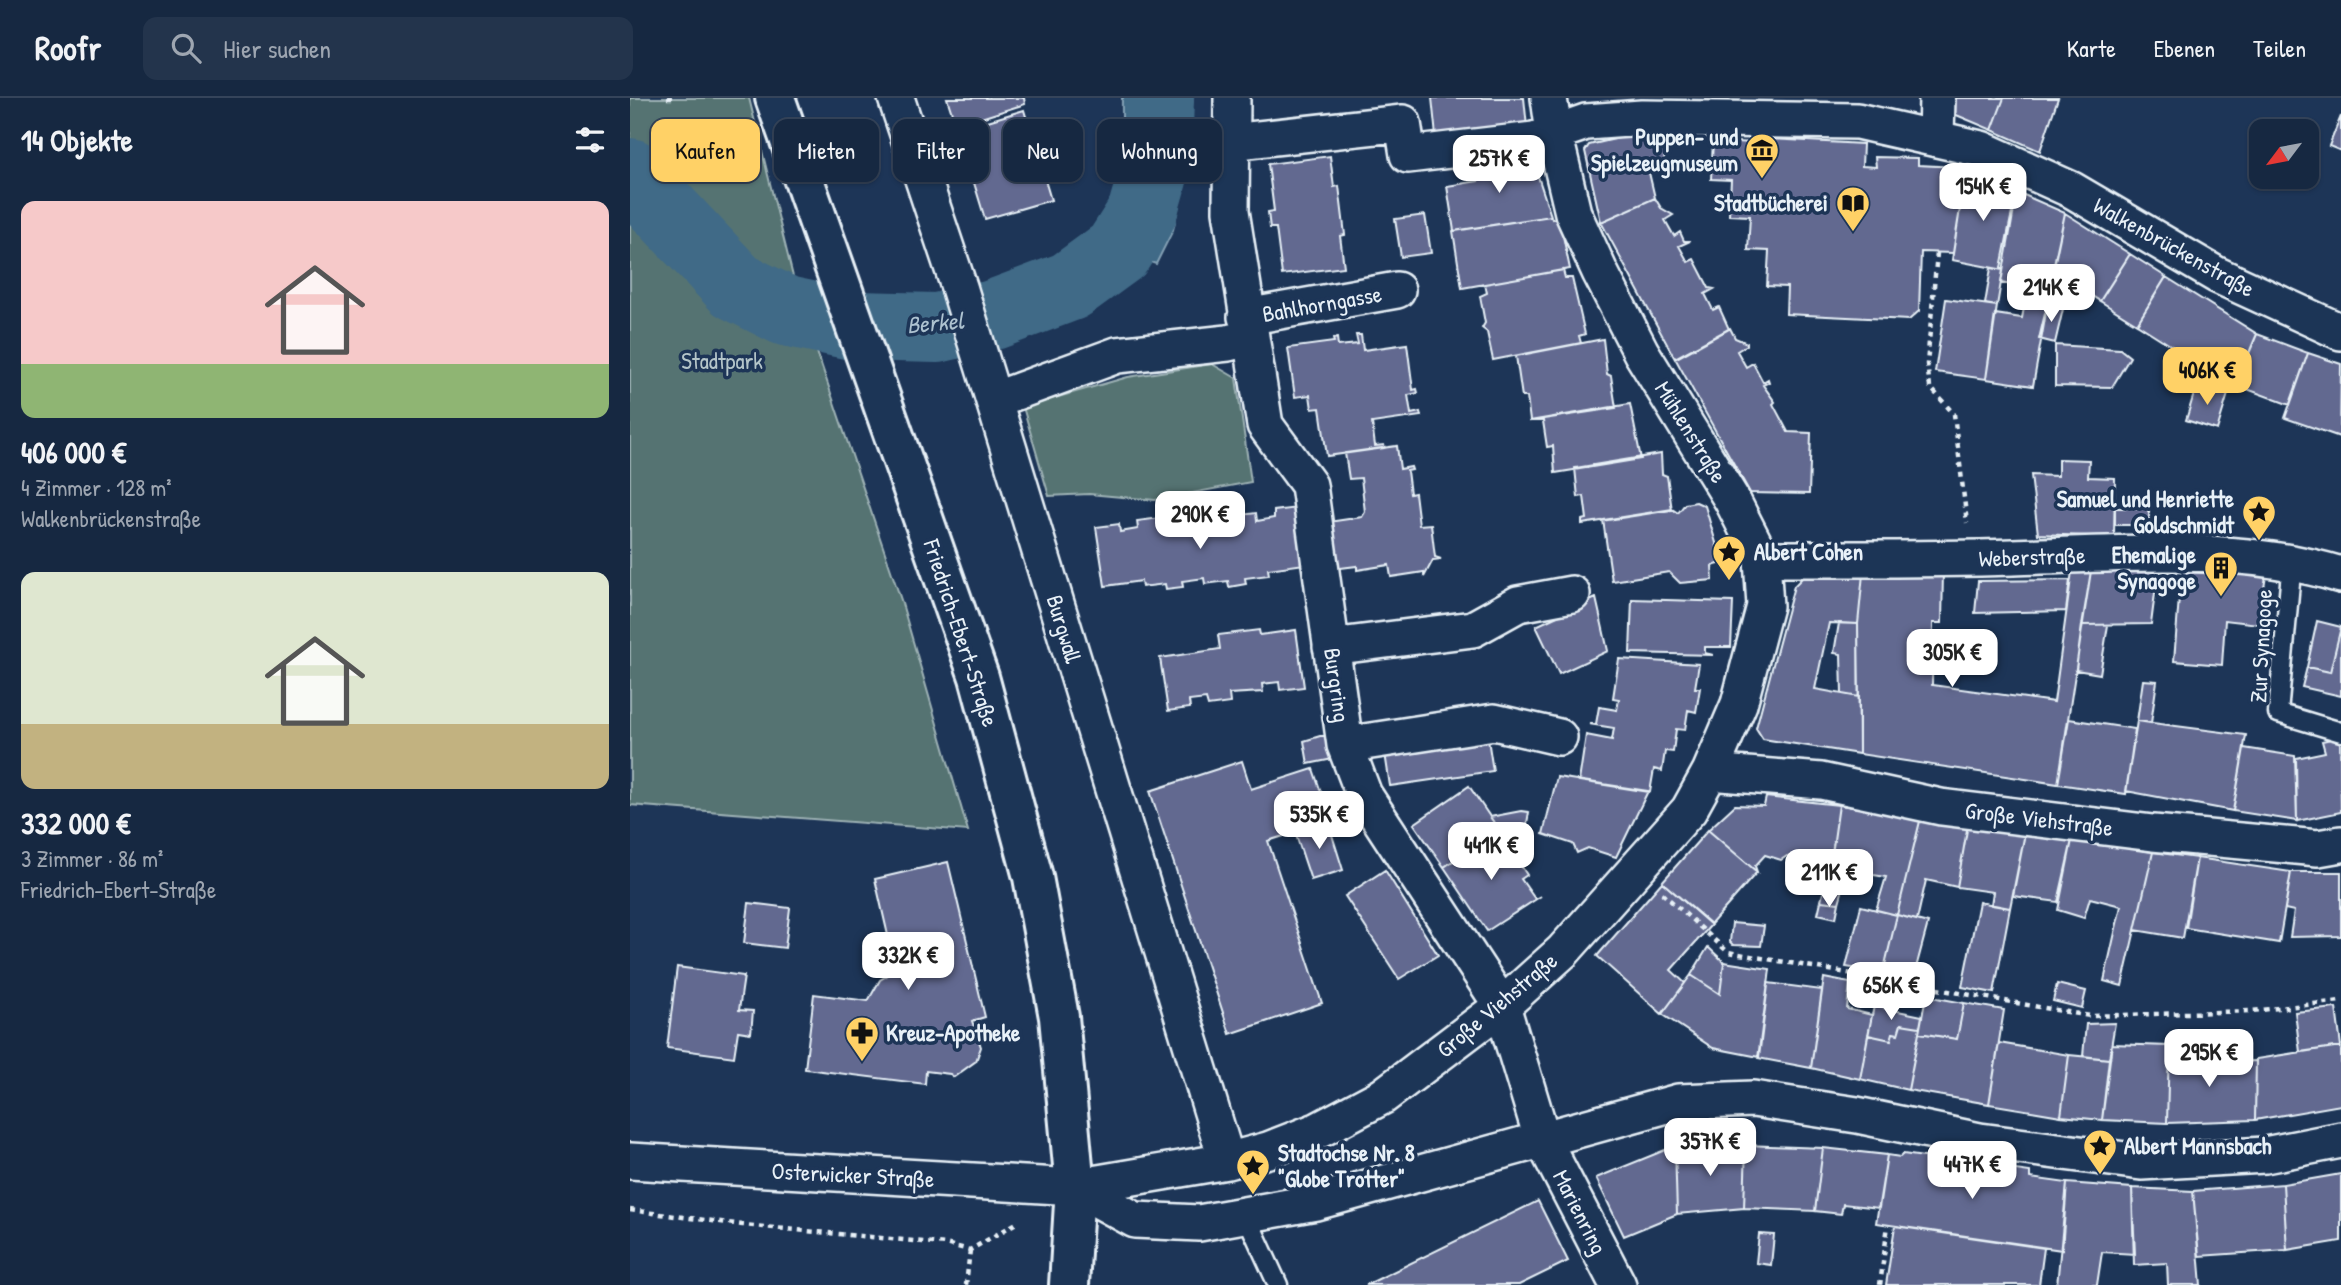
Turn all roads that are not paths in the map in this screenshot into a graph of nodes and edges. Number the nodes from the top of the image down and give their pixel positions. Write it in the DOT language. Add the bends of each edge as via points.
graph roads {
  1 [pos="775,98"];
  2 [pos="896,98"];
  3 [pos="1232,98"];
  4 [pos="1549,98"];
  5 [pos="1937,98"];
  6 [pos="1554,133"];
  7 [pos="1936,136"];
  8 [pos="1230,142"];
  9 [pos="1397,290"];
  10 [pos="1249,327"];
  11 [pos="2341,332"];
  12 [pos="994,400"];
  13 [pos="1762,559"];
  14 [pos="2292,561"];
  15 [pos="2341,575"];
  16 [pos="1572,594"];
  17 [pos="1331,647"];
  18 [pos="2341,732"];
  19 [pos="1559,737"];
  20 [pos="1345,745"];
  21 [pos="1710,772"];
  22 [pos="2341,844"];
  23 [pos="1502,1006"];
  24 [pos="1542,1138"];
  25 [pos="2341,1140"];
  26 [pos="630,1161"];
  27 [pos="1227,1161"];
  28 [pos="1075,1187"];
  29 [pos="1245,1213"];
  30 [pos="1069,1285"];
  31 [pos="1278,1285"];
  32 [pos="1618,1285"];
  1 -- 28 [label="main road, Friedrich-Ebert-Straße" via="979,677 1033,877 1059,1017"];
  2 -- 12 [label="street, Burgwall"];
  3 -- 8 [label="street, Burgring"];
  4 -- 6 [label="street, Mühlenstraße"];
  5 -- 7 [label="street"];
  6 -- 7 [label="street, Walkenbrückenstraße" via="1586,122 1701,118 1857,121"];
  6 -- 8 [label="street, Walkenbrückenstraße" via="1534,140 1408,155 1404,123"];
  6 -- 13 [label="street, Mühlenstraße" via="1573,214 1600,272"];
  7 -- 11 [label="street, Walkenbrückenstraße" via="1981,149 2072,190 2217,275"];
  8 -- 10 [label="street, Burgring" via="1231,211"];
  9 -- 10 [label="street, Bahlhorngasse"];
  10 -- 12 [label="street" via="1228,343 1116,355"];
  10 -- 17 [label="street, Burgring" via="1265,425 1309,485"];
  12 -- 27 [label="street, Burgwall"];
  13 -- 14 [label="street, Weberstraße" via="2185,552"];
  13 -- 21 [label="street, Mühlenstraße" via="1765,606 1739,704"];
  14 -- 15 [label="street, Weberstraße"];
  14 -- 18 [label="lane, Zur Synagoge" via="2278,713"];
  16 -- 17 [label="street" via="1518,604 1474,629"];
  17 -- 20 [label="street, Burgring"];
  19 -- 20 [label="street" via="1494,722"];
  20 -- 23 [label="street, Burgring" via="1364,795"];
  21 -- 22 [label="street, Große Viehstraße" via="1821,781 1941,807 2153,833 2318,848"];
  21 -- 23 [label="street, Große Viehstraße" via="1689,810 1563,951"];
  23 -- 24 [label="street"];
  23 -- 27 [label="street, Große Viehstraße" via="1383,1096 1319,1130"];
  24 -- 25 [label="street" via="1678,1102 1753,1099 1980,1141 2141,1162 2265,1155"];
  24 -- 29 [label="street" via="1316,1202"];
  24 -- 32 [label="street, Marienring"];
  26 -- 28 [label="street, Osterwicker Straße"];
  27 -- 28 [label="street, Große Viehstraße"];
  28 -- 29 [label="street" via="1135,1220 1199,1223"];
  28 -- 30 [label="main road, Friedrich-Ebert-Straße"];
  29 -- 31 [label="lane"];
}
